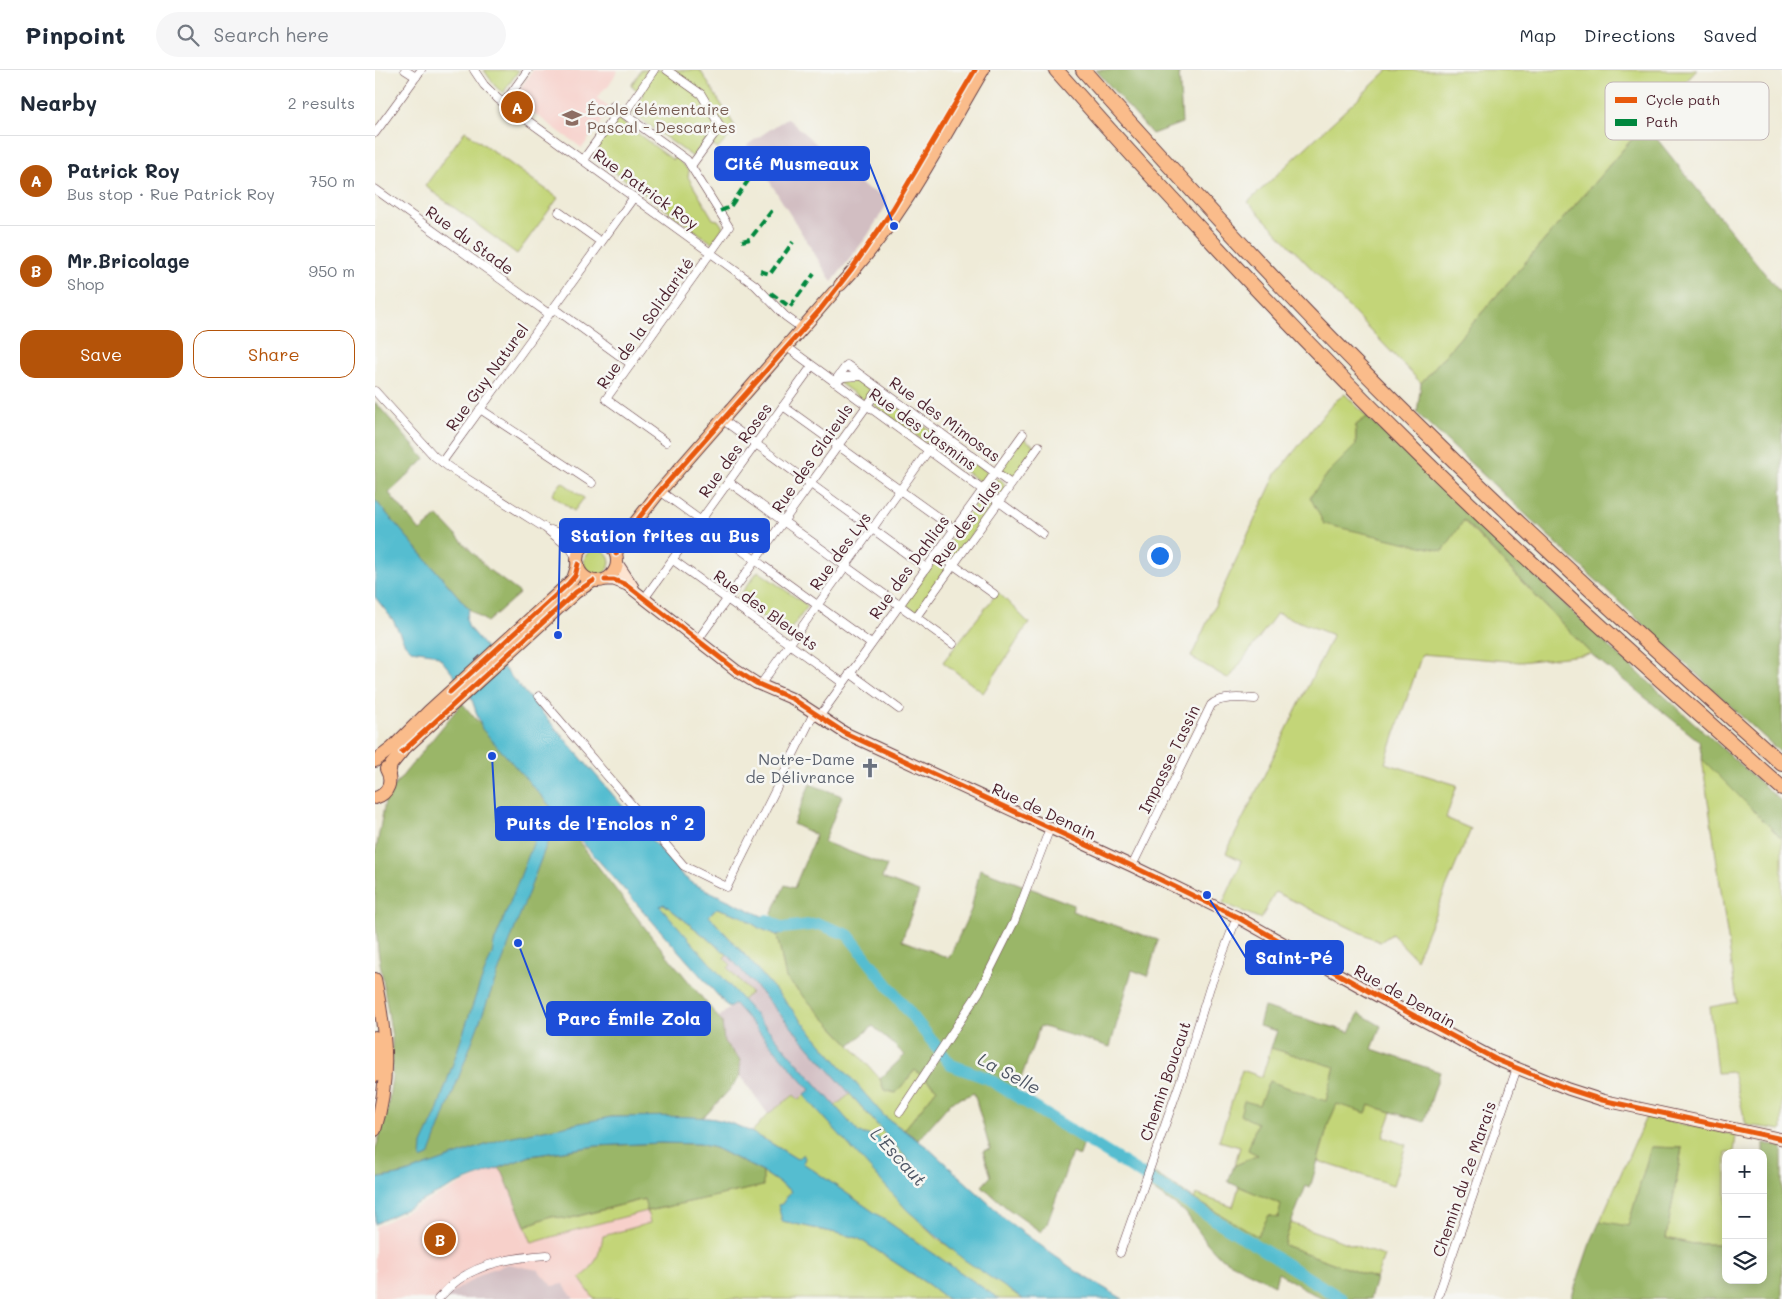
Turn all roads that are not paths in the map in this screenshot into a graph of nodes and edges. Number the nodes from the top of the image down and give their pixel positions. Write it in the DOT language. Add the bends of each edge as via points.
graph roads {
  1 [pos="405,70"];
  2 [pos="421,70"];
  3 [pos="474,70"];
  4 [pos="528,70"];
  5 [pos="654,70"];
  6 [pos="667,70"];
  7 [pos="975,70"];
  8 [pos="983,70"];
  9 [pos="1056,70"];
  10 [pos="1083,70"];
  11 [pos="415,77"];
  12 [pos="504,103"];
  13 [pos="619,110"];
  14 [pos="375,133"];
  15 [pos="583,160"];
  16 [pos="691,166"];
  17 [pos="375,188"];
  18 [pos="634,196"];
  19 [pos="559,212"];
  20 [pos="601,242"];
  21 [pos="711,253"];
  22 [pos="837,289"];
  23 [pos="551,311"];
  24 [pos="803,329"];
  25 [pos="787,347"];
  26 [pos="631,364"];
  27 [pos="812,366"];
  28 [pos="861,376"];
  29 [pos="834,382"];
  30 [pos="879,388"];
  31 [pos="375,391"];
  32 [pos="867,405"];
  33 [pos="783,406"];
  34 [pos="480,409"];
  35 [pos="723,420"];
  36 [pos="941,433"];
  37 [pos="1023,434"];
  38 [pos="666,442"];
  39 [pos="755,445"];
  40 [pos="839,446"];
  41 [pos="1039,446"];
  42 [pos="929,450"];
  43 [pos="442,462"];
  44 [pos="995,472"];
  45 [pos="729,482"];
  46 [pos="592,483"];
  47 [pos="1011,484"];
  48 [pos="811,485"];
  49 [pos="983,489"];
  50 [pos="660,491"];
  51 [pos="900,491"];
  52 [pos="999,501"];
  53 [pos="701,521"];
  54 [pos="785,521"];
  55 [pos="545,528"];
  56 [pos="954,529"];
  57 [pos="872,530"];
  58 [pos="1043,534"];
  59 [pos="595,543"];
  60 [pos="937,553"];
  61 [pos="616,559"];
  62 [pos="673,560"];
  63 [pos="756,561"];
  64 [pos="578,562"];
  65 [pos="953,565"];
  66 [pos="846,566"];
  67 [pos="926,568"];
  68 [pos="599,580"];
  69 [pos="993,594"];
  70 [pos="643,597"];
  71 [pos="728,599"];
  72 [pos="818,605"];
  73 [pos="899,605"];
  74 [pos="916,617"];
  75 [pos="697,641"];
  76 [pos="790,644"];
  77 [pos="871,644"];
  78 [pos="953,644"];
  79 [pos="505,649"];
  80 [pos="850,673"];
  81 [pos="843,682"];
  82 [pos="761,684"];
  83 [pos="456,694"];
  84 [pos="539,696"];
  85 [pos="1255,699"];
  86 [pos="899,709"];
  87 [pos="816,715"];
  88 [pos="375,761"];
  89 [pos="1782,764"];
  90 [pos="389,774"];
  91 [pos="1782,788"];
  92 [pos="377,799"];
  93 [pos="1050,828"];
  94 [pos="1132,866"];
  95 [pos="1237,917"];
  96 [pos="375,980"];
  97 [pos="375,1037"];
  98 [pos="1517,1068"];
  99 [pos="375,1076"];
  100 [pos="900,1112"];
  101 [pos="375,1130"];
  102 [pos="1782,1139"];
  103 [pos="1120,1253"];
  104 [pos="547,1255"];
  105 [pos="437,1299"];
  106 [pos="1437,1299"];
  1 -- 11 [label="street"];
  2 -- 11 [label="street"];
  3 -- 12 [label="street, Rue Patrick Roy"];
  4 -- 12 [label="street"];
  5 -- 13 [label="street"];
  6 -- 16 [label="street" via="701,94 720,126"];
  7 -- 22 [label="main road" via="890,213"];
  8 -- 22 [label="main road" via="894,220 870,253"];
  9 -- 91 [label="highway" via="1250,283 1419,455 1578,606"];
  10 -- 89 [label="highway" via="1254,258 1403,412 1564,566"];
  11 -- 14 [label="street"];
  12 -- 15 [label="street, Rue Patrick Roy"];
  13 -- 15 [label="street"];
  13 -- 16 [label="street" via="684,157"];
  15 -- 18 [label="street, Rue Patrick Roy"];
  16 -- 21 [label="street, Rue de la Solidarité" via="729,227"];
  17 -- 23 [label="street, Rue du Stade"];
  18 -- 20 [label="street, Rue Guy Naturel"];
  18 -- 21 [label="street, Rue Patrick Roy"];
  19 -- 20 [label="street"];
  20 -- 23 [label="street, Rue Guy Naturel"];
  21 -- 24 [label="street, Rue Patrick Roy" via="755,285 785,316"];
  21 -- 26 [label="street, Rue de la Solidarité"];
  22 -- 24 [label="main road"];
  23 -- 26 [label="street"];
  23 -- 34 [label="street, Rue Guy Naturel"];
  24 -- 25 [label="main road"];
  25 -- 27 [label="street, Rue des Jasmins"];
  25 -- 35 [label="main road"];
  26 -- 38 [label="street, Rue de la Solidarité" via="606,399"];
  27 -- 29 [label="street, Rue des Jasmins"];
  27 -- 33 [label="street, Rue des Roses"];
  28 -- 29 [label="street"];
  28 -- 29 [label="street, Rue des Mimosas" via="847,365"];
  28 -- 30 [label="street, Rue des Mimosas"];
  29 -- 32 [label="street, Rue des Jasmins"];
  30 -- 32 [label="street, Rue des Glaieuls"];
  30 -- 36 [label="street, Rue des Mimosas"];
  31 -- 43 [label="street"];
  32 -- 40 [label="street, Rue des Glaieuls"];
  32 -- 42 [label="street, Rue des Jasmins"];
  33 -- 39 [label="street, Rue des Roses"];
  33 -- 40 [label="street"];
  34 -- 43 [label="street, Rue Guy Naturel"];
  34 -- 46 [label="street"];
  35 -- 39 [label="street"];
  35 -- 50 [label="main road"];
  36 -- 42 [label="street, Rue des Lys"];
  36 -- 44 [label="street, Rue des Mimosas"];
  37 -- 44 [label="street, Rue des Dahlias"];
  39 -- 45 [label="street, Rue des Roses"];
  39 -- 48 [label="street"];
  40 -- 48 [label="street, Rue des Glaieuls"];
  40 -- 51 [label="street"];
  41 -- 47 [label="street, Rue des Lilas"];
  42 -- 49 [label="street, Rue des Jasmins"];
  42 -- 51 [label="street, Rue des Lys"];
  43 -- 55 [label="street"];
  44 -- 47 [label="street, Rue des Mimosas"];
  44 -- 49 [label="street, Rue des Dahlias"];
  45 -- 53 [label="street, Rue des Roses"];
  45 -- 54 [label="street"];
  47 -- 52 [label="street, Rue des Lilas"];
  48 -- 54 [label="street, Rue des Glaieuls"];
  48 -- 57 [label="street"];
  49 -- 52 [label="street, Rue des Jasmins"];
  49 -- 56 [label="street, Rue des Dahlias"];
  50 -- 53 [label="street"];
  50 -- 59 [label="main road" via="611,538"];
  50 -- 61 [label="main road" via="620,542"];
  51 -- 56 [label="street"];
  51 -- 57 [label="street, Rue des Lys"];
  52 -- 58 [label="street, Rue des Jasmins"];
  52 -- 65 [label="street, Rue des Lilas"];
  53 -- 62 [label="street, Rue des Roses"];
  53 -- 63 [label="street"];
  54 -- 63 [label="street, Rue des Glaieuls"];
  54 -- 66 [label="street"];
  55 -- 59 [label="street" via="579,542"];
  55 -- 64 [label="street" via="571,549"];
  56 -- 60 [label="street, Rue des Dahlias"];
  57 -- 66 [label="street, Rue des Lys"];
  57 -- 67 [label="street"];
  59 -- 61 [label="main road" via="611,547"];
  59 -- 64 [label="main road" via="581,550"];
  60 -- 65 [label="street"];
  60 -- 67 [label="street, Rue des Dahlias"];
  61 -- 68 [label="main road" via="613,574"];
  61 -- 70 [label="street"];
  62 -- 70 [label="street, Rue des Roses"];
  62 -- 71 [label="street, Rue des Bleuets"];
  63 -- 71 [label="street, Rue des Glaieuls"];
  63 -- 72 [label="street"];
  64 -- 68 [label="main road" via="583,575"];
  64 -- 79 [label="main road" via="575,576"];
  65 -- 69 [label="street"];
  65 -- 74 [label="street, Rue des Lilas"];
  66 -- 72 [label="street, Rue des Lys"];
  66 -- 73 [label="street"];
  67 -- 73 [label="street, Rue des Dahlias"];
  68 -- 70 [label="street" via="622,583"];
  68 -- 79 [label="main road" via="576,592"];
  70 -- 75 [label="street, Rue de Denain"];
  71 -- 75 [label="street, Rue des Glaieuls"];
  71 -- 76 [label="street, Rue des Bleuets"];
  72 -- 76 [label="street, Rue des Lys"];
  72 -- 77 [label="street"];
  73 -- 74 [label="street"];
  73 -- 77 [label="street, Rue des Dahlias"];
  74 -- 78 [label="street"];
  75 -- 82 [label="street, Rue de Denain" via="737,671"];
  76 -- 81 [label="street, Rue des Bleuets"];
  76 -- 82 [label="street, Rue des Lys"];
  77 -- 80 [label="street, Rue des Dahlias"];
  79 -- 83 [label="main road"];
  80 -- 81 [label="street, Rue des Dahlias"];
  80 -- 86 [label="street"];
  81 -- 87 [label="street, Rue des Dahlias"];
  82 -- 87 [label="street, Rue de Denain"];
  83 -- 88 [label="main road"];
  83 -- 90 [label="main road" via="398,756"];
  84 -- 87 [label="street, Rue des Dahlias" via="682,863 727,888"];
  85 -- 94 [label="street, Impasse Tassin" via="1221,700 1211,705"];
  87 -- 93 [label="street, Rue de Denain" via="839,730"];
  88 -- 90 [label="main road"];
  90 -- 92 [label="main road" via="389,786"];
  93 -- 94 [label="street, Rue de Denain"];
  93 -- 100 [label="street" via="1011,930 975,999"];
  94 -- 95 [label="street, Rue de Denain"];
  95 -- 98 [label="street, Rue de Denain" via="1467,1045"];
  95 -- 103 [label="street, Chemin Boucaut"];
  96 -- 101 [label="main road" via="384,1023 386,1058 383,1096"];
  97 -- 99 [label="main road"];
  98 -- 102 [label="street, Rue de Denain" via="1602,1100"];
  98 -- 106 [label="street, Chemin du 2e Marais"];
  104 -- 105 [label="street" via="509,1258 468,1274"];
}
